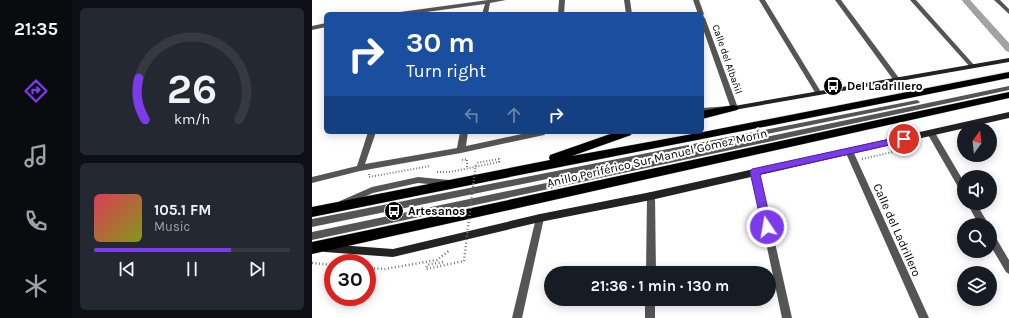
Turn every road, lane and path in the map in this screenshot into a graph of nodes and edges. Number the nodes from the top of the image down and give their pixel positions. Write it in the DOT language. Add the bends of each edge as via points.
graph roads {
  1 [pos="503,0"];
  2 [pos="562,0"];
  3 [pos="627,0"];
  4 [pos="696,0"];
  5 [pos="762,0"];
  6 [pos="838,0"];
  7 [pos="913,0"];
  8 [pos="962,0"];
  9 [pos="997,0"];
  10 [pos="488,2"];
  11 [pos="416,12"];
  12 [pos="486,12"];
  13 [pos="561,12"];
  14 [pos="629,12"];
  15 [pos="700,12"];
  16 [pos="1009,12"];
  17 [pos="704,24"];
  18 [pos="324,25"];
  19 [pos="312,28"];
  20 [pos="996,39"];
  21 [pos="1009,60"];
  22 [pos="973,67"];
  23 [pos="1009,75"];
  24 [pos="897,80"];
  25 [pos="1009,83"];
  26 [pos="1009,88"];
  27 [pos="818,92"];
  28 [pos="1009,95"];
  29 [pos="734,108"];
  30 [pos="704,110"];
  31 [pos="704,115"];
  32 [pos="1009,115"];
  33 [pos="932,133"];
  34 [pos="371,134"];
  35 [pos="464,134"];
  36 [pos="535,134"];
  37 [pos="621,134"];
  38 [pos="461,150"];
  39 [pos="849,151"];
  40 [pos="478,166"];
  41 [pos="360,168"];
  42 [pos="524,169"];
  43 [pos="755,172"];
  44 [pos="957,178"];
  45 [pos="312,180"];
  46 [pos="651,196"];
  47 [pos="314,217"];
  48 [pos="540,218"];
  49 [pos="314,235"];
  50 [pos="467,246"];
  51 [pos="459,247"];
  52 [pos="312,248"];
  53 [pos="997,248"];
  54 [pos="451,249"];
  55 [pos="437,260"];
  56 [pos="312,263"];
  57 [pos="324,264"];
  58 [pos="651,266"];
  59 [pos="376,268"];
  60 [pos="1009,269"];
  61 [pos="650,306"];
  62 [pos="517,318"];
  63 [pos="650,318"];
  64 [pos="787,318"];
  65 [pos="924,318"];
  1 -- 10 [label="street"];
  2 -- 13 [label="street"];
  3 -- 14 [label="street"];
  4 -- 15 [label="street, Calle del Albañil"];
  5 -- 27 [label="street"];
  6 -- 24 [label="street"];
  7 -- 22 [label="street"];
  8 -- 20 [label="path"];
  9 -- 16 [label="street"];
  10 -- 11 [label="street"];
  10 -- 12 [label="street"];
  17 -- 29 [label="street, Calle del Albañil"];
  18 -- 19 [label="street"];
  21 -- 22 [label="main road"];
  22 -- 24 [label="main road"];
  23 -- 42 [label="highway, Anillo Periférico Sur Manuel Gómez Morín"];
  24 -- 27 [label="main road"];
  25 -- 47 [label="lane"];
  26 -- 49 [label="lane"];
  27 -- 29 [label="main road"];
  28 -- 52 [label="highway, Anillo Periférico Sur Manuel Gómez Morín"];
  29 -- 30 [label="street"];
  29 -- 31 [label="highway"];
  32 -- 33 [label="main road"];
  33 -- 39 [label="main road"];
  33 -- 44 [label="street"];
  34 -- 41 [label="street"];
  35 -- 38 [label="street"];
  36 -- 38 [label="street"];
  37 -- 42 [label="highway"];
  38 -- 41 [label="street"];
  39 -- 43 [label="main road"];
  39 -- 65 [label="street, Calle del Ladrillero"];
  40 -- 55 [label="path, bridge" via="499,162 498,159 476,163 464,261 426,269 427,266 443,262"];
  41 -- 45 [label="street"];
  42 -- 47 [label="highway, Anillo Periférico Sur Manuel Gómez Morín" via="330,209"];
  43 -- 46 [label="main road"];
  43 -- 64 [label="street"];
  46 -- 48 [label="main road"];
  46 -- 58 [label="street"];
  48 -- 52 [label="main road" via="393,252"];
  48 -- 62 [label="street"];
  50 -- 51 [label="path"];
  53 -- 60 [label="street"];
  54 -- 55 [label="path"];
  55 -- 59 [label="path"];
  56 -- 57 [label="path"];
  61 -- 63 [label="street"];
}
